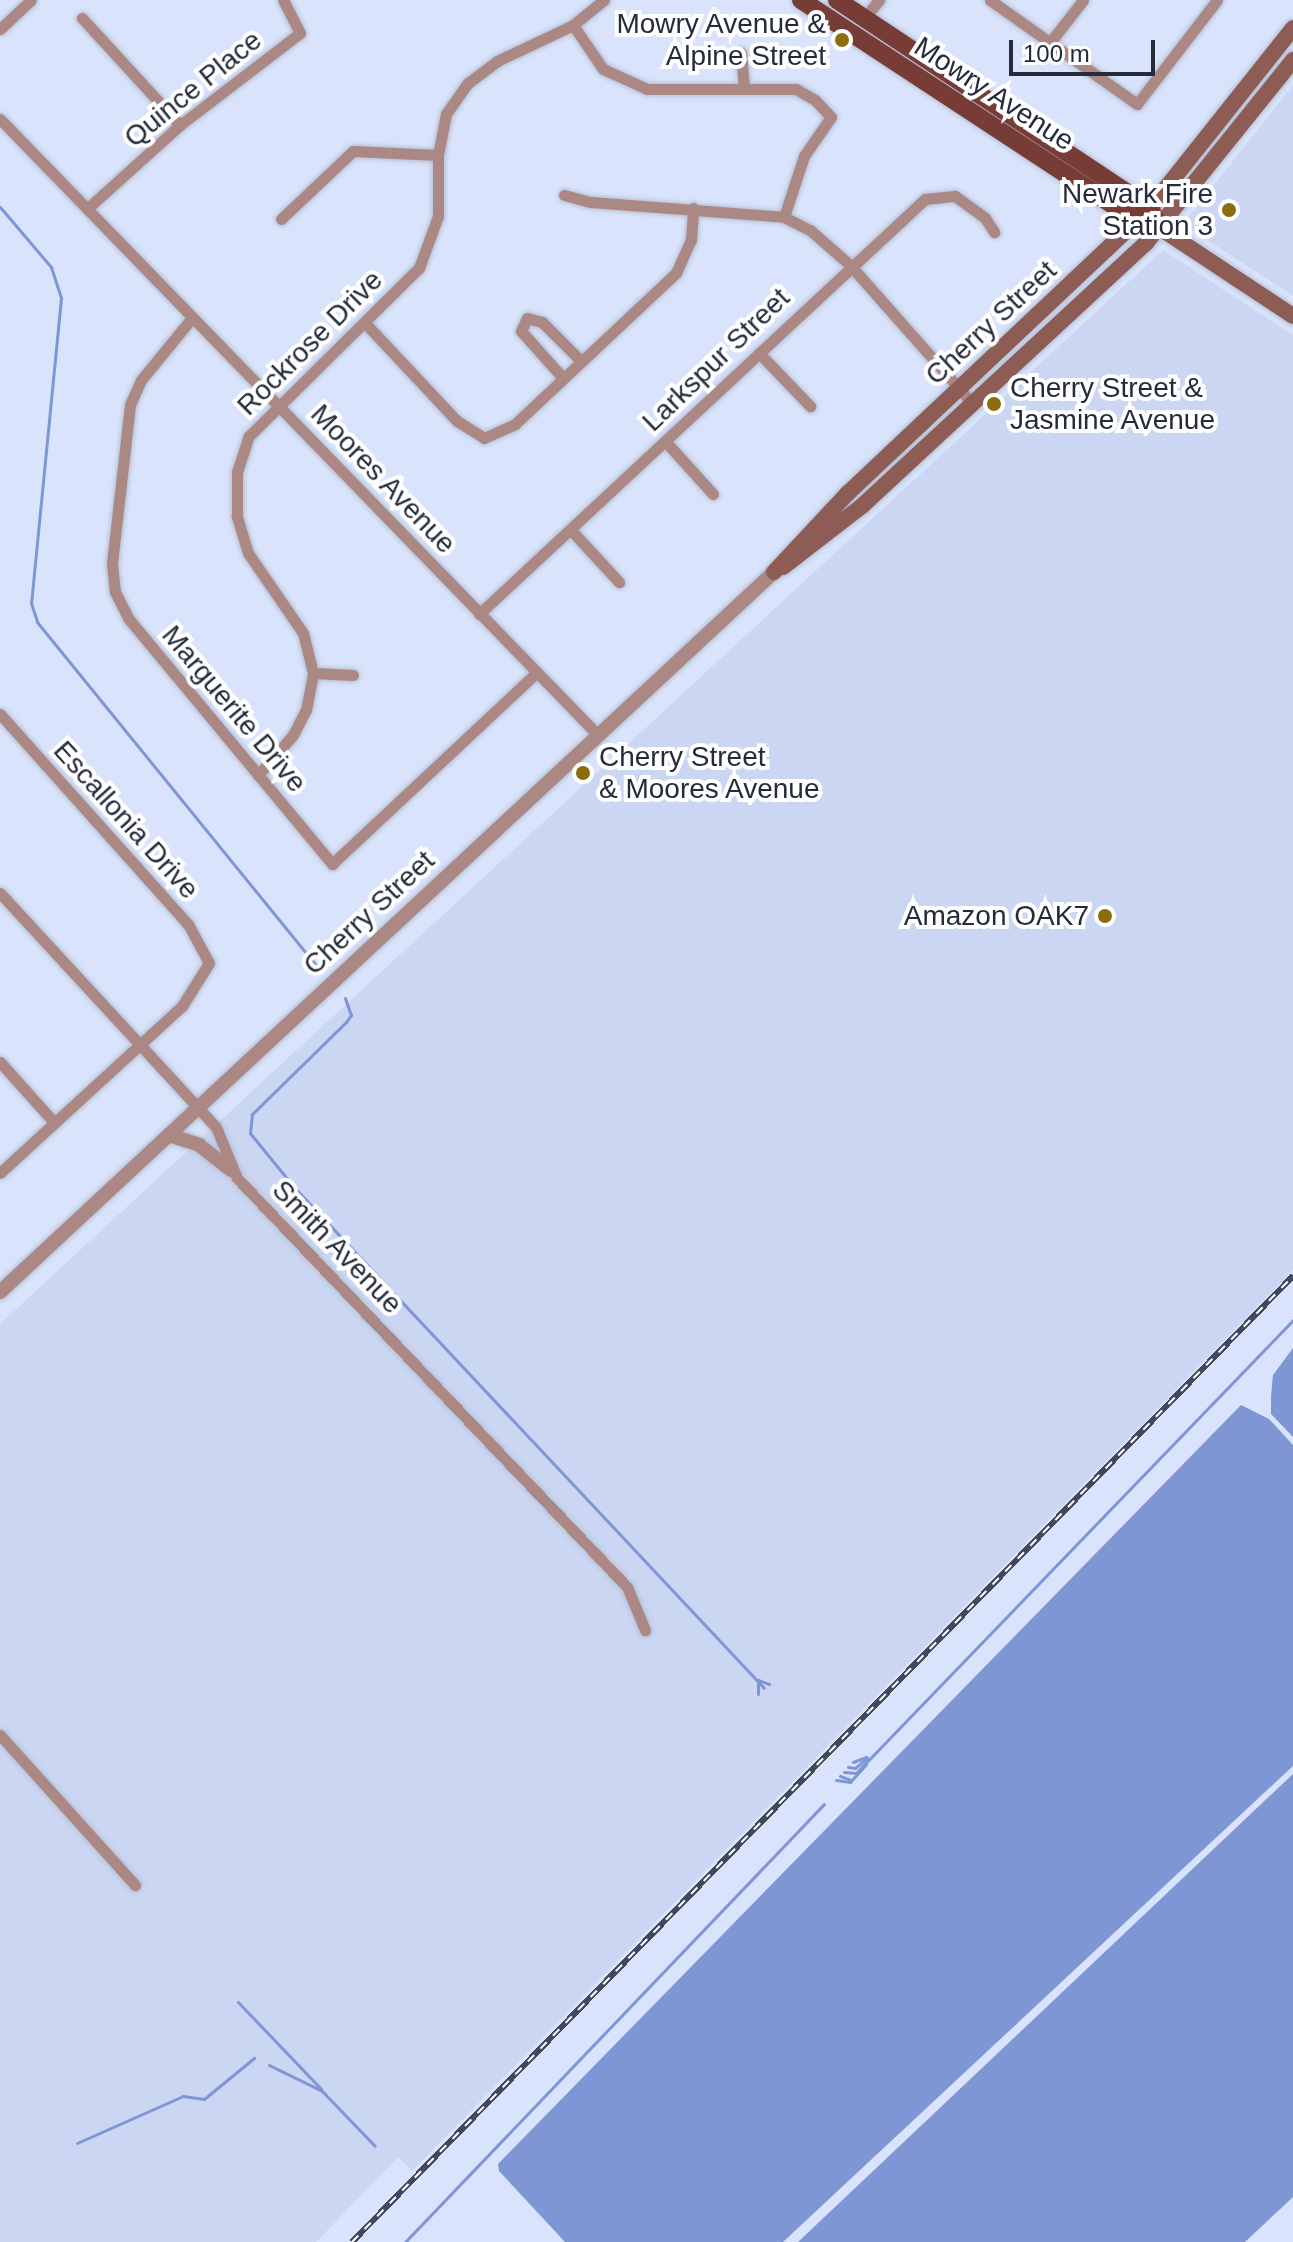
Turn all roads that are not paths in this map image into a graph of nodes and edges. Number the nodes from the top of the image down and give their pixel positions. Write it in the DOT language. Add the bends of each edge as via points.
graph roads {
  1 [pos="31,0"];
  2 [pos="283,0"];
  3 [pos="604,0"];
  4 [pos="801,0"];
  5 [pos="837,0"];
  6 [pos="879,0"];
  7 [pos="990,0"];
  8 [pos="1083,0"];
  9 [pos="1217,0"];
  10 [pos="82,18"];
  11 [pos="864,18"];
  12 [pos="573,25"];
  13 [pos="1293,28"];
  14 [pos="0,29"];
  15 [pos="853,35"];
  16 [pos="1048,45"];
  17 [pos="741,53"];
  18 [pos="1293,60"];
  19 [pos="744,89"];
  20 [pos="0,119"];
  21 [pos="180,125"];
  22 [pos="438,155"];
  23 [pos="564,195"];
  24 [pos="88,208"];
  25 [pos="693,208"];
  26 [pos="1144,214"];
  27 [pos="784,217"];
  28 [pos="281,219"];
  29 [pos="1160,228"];
  30 [pos="994,232"];
  31 [pos="850,265"];
  32 [pos="1293,316"];
  33 [pos="191,319"];
  34 [pos="365,323"];
  35 [pos="759,353"];
  36 [pos="581,361"];
  37 [pos="563,378"];
  38 [pos="959,388"];
  39 [pos="973,404"];
  40 [pos="279,406"];
  41 [pos="810,406"];
  42 [pos="666,442"];
  43 [pos="713,494"];
  44 [pos="571,530"];
  45 [pos="774,572"];
  46 [pos="619,582"];
  47 [pos="479,614"];
  48 [pos="313,673"];
  49 [pos="535,674"];
  50 [pos="353,675"];
  51 [pos="0,714"];
  52 [pos="598,735"];
  53 [pos="258,775"];
  54 [pos="0,893"];
  55 [pos="140,1043"];
  56 [pos="0,1062"];
  57 [pos="198,1107"];
  58 [pos="53,1121"];
  59 [pos="169,1135"];
  60 [pos="231,1170"];
  61 [pos="0,1173"];
  62 [pos="0,1292"];
  63 [pos="645,1630"];
  64 [pos="0,1735"];
  65 [pos="135,1885"];
  1 -- 14 [label="street"];
  2 -- 21 [label="street, Quince Place" via="300,33"];
  3 -- 12 [label="street, Rockrose Drive"];
  4 -- 15 [label="main road, Mowry Avenue"];
  5 -- 11 [label="main road, Mowry Avenue"];
  6 -- 11 [label="street"];
  7 -- 16 [label="street"];
  8 -- 16 [label="street"];
  9 -- 16 [label="street" via="1137,104"];
  10 -- 21 [label="street"];
  11 -- 15 [label="street"];
  11 -- 26 [label="main road, Mowry Avenue"];
  12 -- 19 [label="street" via="603,69 647,89"];
  12 -- 22 [label="street, Rockrose Drive" via="497,61 468,83 446,114"];
  13 -- 26 [label="main road, Cherry Street"];
  15 -- 26 [label="main road, Mowry Avenue"];
  17 -- 19 [label="street"];
  18 -- 29 [label="main road, Cherry Street"];
  19 -- 27 [label="street" via="796,89 831,117 804,156"];
  20 -- 24 [label="street, Moores Avenue"];
  21 -- 24 [label="street, Quince Place"];
  22 -- 28 [label="street" via="353,151"];
  22 -- 34 [label="street, Rockrose Drive" via="438,216 419,268"];
  23 -- 25 [label="street" via="591,202"];
  24 -- 33 [label="street, Moores Avenue"];
  25 -- 27 [label="street"];
  25 -- 36 [label="street" via="691,240 676,273"];
  26 -- 29 [label="main road, Mowry Avenue"];
  26 -- 38 [label="main road, Cherry Street"];
  27 -- 31 [label="street" via="810,230"];
  29 -- 32 [label="main road, Mowry Avenue"];
  29 -- 39 [label="main road, Cherry Street"];
  30 -- 31 [label="street, Larkspur Street" via="985,218 955,196 925,199"];
  31 -- 35 [label="street, Larkspur Street"];
  31 -- 38 [label="street"];
  33 -- 40 [label="street, Moores Avenue"];
  33 -- 53 [label="street, Marguerite Drive" via="141,380 130,405 112,564 115,592 128,618"];
  34 -- 37 [label="street" via="457,421 484,438 515,424"];
  34 -- 40 [label="street, Rockrose Drive"];
  35 -- 41 [label="street"];
  35 -- 42 [label="street, Larkspur Street"];
  36 -- 37 [label="street"];
  36 -- 37 [label="street" via="542,322 527,318 521,331"];
  38 -- 39 [label="street"];
  38 -- 45 [label="main road, Cherry Street" via="797,542"];
  39 -- 45 [label="main road, Cherry Street" via="829,534"];
  40 -- 47 [label="street, Moores Avenue"];
  40 -- 48 [label="street, Rockrose Drive" via="249,436 237,472 237,516 248,553 303,633"];
  42 -- 43 [label="street"];
  42 -- 44 [label="street, Larkspur Street"];
  44 -- 46 [label="street"];
  44 -- 47 [label="street, Larkspur Street"];
  45 -- 52 [label="street, Cherry Street"];
  47 -- 49 [label="street, Moores Avenue"];
  48 -- 50 [label="street"];
  48 -- 53 [label="street, Rockrose Drive" via="306,710 293,735"];
  49 -- 52 [label="street, Moores Avenue"];
  49 -- 53 [label="street, Marguerite Drive" via="332,864"];
  51 -- 55 [label="street, Escallonia Drive" via="188,924 209,963 182,1006"];
  52 -- 57 [label="street, Cherry Street"];
  54 -- 55 [label="street, Smith Avenue"];
  55 -- 57 [label="street, Smith Avenue"];
  55 -- 58 [label="street"];
  56 -- 58 [label="street"];
  57 -- 59 [label="street, Cherry Street"];
  57 -- 60 [label="street, Smith Avenue" via="216,1127"];
  58 -- 61 [label="street"];
  59 -- 60 [label="street" via="199,1145"];
  59 -- 62 [label="street, Cherry Street"];
  60 -- 63 [label="street, Smith Avenue" via="627,1587"];
  64 -- 65 [label="street"];
}
